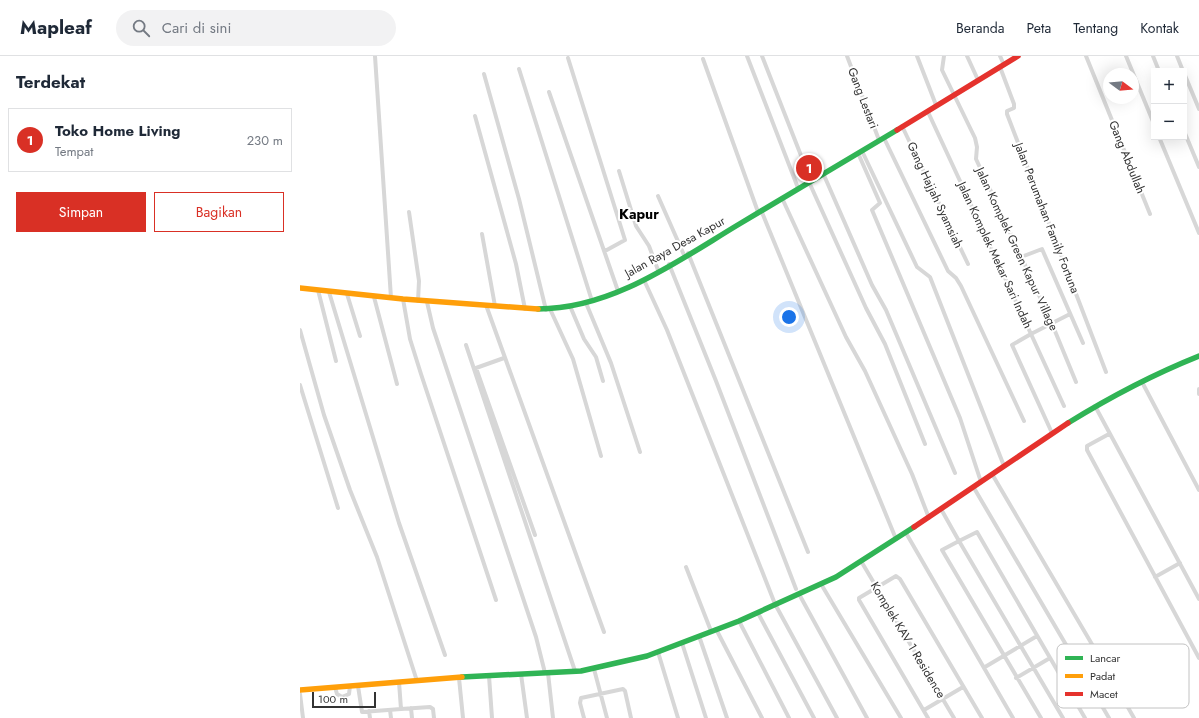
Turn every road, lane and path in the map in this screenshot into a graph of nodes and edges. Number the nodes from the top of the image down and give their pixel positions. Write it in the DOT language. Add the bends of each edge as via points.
graph roads {
  1 [pos="375,56"];
  2 [pos="747,56"];
  3 [pos="762,56"];
  4 [pos="847,56"];
  5 [pos="917,56"];
  6 [pos="944,56"];
  7 [pos="967,56"];
  8 [pos="1000,56"];
  9 [pos="1086,56"];
  10 [pos="1126,56"];
  11 [pos="1153,56"];
  12 [pos="1177,56"];
  13 [pos="1014,57"];
  14 [pos="568,58"];
  15 [pos="703,58"];
  16 [pos="1002,66"];
  17 [pos="1158,68"];
  18 [pos="1182,68"];
  19 [pos="519,69"];
  20 [pos="484,74"];
  21 [pos="1187,79"];
  22 [pos="978,80"];
  23 [pos="549,92"];
  24 [pos="954,95"];
  25 [pos="936,105"];
  26 [pos="1199,109"];
  27 [pos="928,112"];
  28 [pos="474,116"];
  29 [pos="1151,117"];
  30 [pos="902,126"];
  31 [pos="1187,138"];
  32 [pos="882,139"];
  33 [pos="1160,140"];
  34 [pos="860,152"];
  35 [pos="1199,167"];
  36 [pos="619,171"];
  37 [pos="823,173"];
  38 [pos="810,181"];
  39 [pos="798,188"];
  40 [pos="658,196"];
  41 [pos="782,198"];
  42 [pos="760,211"];
  43 [pos="409,212"];
  44 [pos="1150,214"];
  45 [pos="1199,233"];
  46 [pos="482,234"];
  47 [pos="604,251"];
  48 [pos="686,254"];
  49 [pos="1021,257"];
  50 [pos="668,264"];
  51 [pos="968,264"];
  52 [pos="658,270"];
  53 [pos="644,280"];
  54 [pos="300,288"];
  55 [pos="318,290"];
  56 [pos="618,291"];
  57 [pos="329,292"];
  58 [pos="347,294"];
  59 [pos="374,297"];
  60 [pos="391,298"];
  61 [pos="403,300"];
  62 [pos="418,301"];
  63 [pos="427,302"];
  64 [pos="589,302"];
  65 [pos="486,305"];
  66 [pos="495,306"];
  67 [pos="570,306"];
  68 [pos="526,309"];
  69 [pos="548,310"];
  70 [pos="1070,314"];
  71 [pos="1052,323"];
  72 [pos="300,330"];
  73 [pos="1031,334"];
  74 [pos="360,336"];
  75 [pos="1083,343"];
  76 [pos="466,345"];
  77 [pos="1199,356"];
  78 [pos="504,358"];
  79 [pos="336,361"];
  80 [pos="1106,372"];
  81 [pos="603,381"];
  82 [pos="1076,382"];
  83 [pos="1142,382"];
  84 [pos="397,384"];
  85 [pos="300,385"];
  86 [pos="1199,389"];
  87 [pos="1199,394"];
  88 [pos="1064,406"];
  89 [pos="1095,406"];
  90 [pos="1024,421"];
  91 [pos="1052,433"];
  92 [pos="1110,434"];
  93 [pos="926,444"];
  94 [pos="640,452"];
  95 [pos="602,456"];
  96 [pos="1004,466"];
  97 [pos="955,473"];
  98 [pos="992,474"];
  99 [pos="981,482"];
  100 [pos="974,488"];
  101 [pos="1199,490"];
  102 [pos="338,508"];
  103 [pos="941,509"];
  104 [pos="929,518"];
  105 [pos="906,533"];
  106 [pos="535,535"];
  107 [pos="896,539"];
  108 [pos="959,541"];
  109 [pos="808,552"];
  110 [pos="861,561"];
  111 [pos="1180,563"];
  112 [pos="686,567"];
  113 [pos="1155,577"];
  114 [pos="822,584"];
  115 [pos="877,587"];
  116 [pos="797,592"];
  117 [pos="1199,598"];
  118 [pos="496,600"];
  119 [pos="775,604"];
  120 [pos="758,613"];
  121 [pos="739,621"];
  122 [pos="714,630"];
  123 [pos="604,632"];
  124 [pos="699,636"];
  125 [pos="1037,636"];
  126 [pos="682,643"];
  127 [pos="1066,644"];
  128 [pos="1093,644"];
  129 [pos="1020,646"];
  130 [pos="658,652"];
  131 [pos="445,655"];
  132 [pos="1004,655"];
  133 [pos="1050,658"];
  134 [pos="1199,658"];
  135 [pos="985,667"];
  136 [pos="1033,668"];
  137 [pos="594,669"];
  138 [pos="1057,670"];
  139 [pos="575,671"];
  140 [pos="547,673"];
  141 [pos="521,674"];
  142 [pos="489,676"];
  143 [pos="460,678"];
  144 [pos="1016,678"];
  145 [pos="417,681"];
  146 [pos="399,682"];
  147 [pos="350,686"];
  148 [pos="358,686"];
  149 [pos="335,687"];
  150 [pos="963,687"];
  151 [pos="300,690"];
  152 [pos="300,694"];
  153 [pos="601,694"];
  154 [pos="943,699"];
  155 [pos="411,708"];
  156 [pos="1079,708"];
  157 [pos="1103,708"];
  158 [pos="1128,708"];
  159 [pos="401,709"];
  160 [pos="390,710"];
  161 [pos="924,710"];
  162 [pos="369,712"];
  163 [pos="303,718"];
  164 [pos="370,718"];
  165 [pos="391,718"];
  166 [pos="412,718"];
  167 [pos="434,718"];
  168 [pos="463,718"];
  169 [pos="492,718"];
  170 [pos="527,718"];
  171 [pos="553,718"];
  172 [pos="584,718"];
  173 [pos="607,718"];
  174 [pos="631,718"];
  175 [pos="678,718"];
  176 [pos="706,718"];
  177 [pos="727,718"];
  178 [pos="762,718"];
  179 [pos="790,718"];
  180 [pos="814,718"];
  181 [pos="837,718"];
  182 [pos="867,718"];
  183 [pos="902,718"];
  184 [pos="928,718"];
  185 [pos="954,718"];
  186 [pos="982,718"];
  187 [pos="1013,718"];
  188 [pos="1041,718"];
  189 [pos="1063,718"];
  190 [pos="1085,718"];
  191 [pos="1109,718"];
  192 [pos="1134,718"];
  1 -- 60 [label="street"];
  2 -- 39 [label="street"];
  3 -- 38 [label="street"];
  4 -- 32 [label="street, Gang Lestari"];
  5 -- 25 [label="street"];
  6 -- 24 [label="street, Jalan Komplek Green Kapur Village" via="942,68"];
  7 -- 22 [label="street"];
  8 -- 16 [label="street"];
  9 -- 44 [label="street, Gang Abdullah"];
  10 -- 29 [label="street"];
  11 -- 17 [label="street"];
  12 -- 18 [label="street"];
  13 -- 16 [label="street, Jalan Raya Desa Kapur"];
  14 -- 47 [label="street" via="625,240"];
  15 -- 42 [label="street"];
  16 -- 22 [label="street, Jalan Raya Desa Kapur"];
  16 -- 80 [label="street, Jalan Perumahan Family Fortuna" via="1014,104 1014,108 1007,111 1007,114"];
  19 -- 64 [label="street"];
  20 -- 69 [label="street"];
  21 -- 26 [label="street"];
  22 -- 24 [label="street, Jalan Raya Desa Kapur"];
  23 -- 47 [label="street"];
  24 -- 25 [label="street, Jalan Raya Desa Kapur"];
  24 -- 49 [label="street, Jalan Komplek Green Kapur Village" via="978,147 976,159"];
  25 -- 27 [label="street, Jalan Raya Desa Kapur"];
  27 -- 30 [label="street, Jalan Raya Desa Kapur"];
  27 -- 73 [label="street, Jalan Komplek Mekar Sari Indah"];
  28 -- 68 [label="street" via="516,264"];
  30 -- 32 [label="street, Jalan Raya Desa Kapur"];
  30 -- 51 [label="street, Gang Hajjah Syamsiah"];
  31 -- 35 [label="street"];
  32 -- 34 [label="street, Jalan Raya Desa Kapur"];
  32 -- 90 [label="street, Gang Lestari" via="948,271 956,278 968,299"];
  33 -- 45 [label="street"];
  34 -- 37 [label="street, Jalan Raya Desa Kapur"];
  34 -- 96 [label="street" via="917,267 930,277"];
  34 -- 99 [label="street" via="880,201 872,210 960,418"];
  36 -- 52 [label="street" via="636,226 649,246"];
  37 -- 38 [label="street, Jalan Raya Desa Kapur"];
  37 -- 97 [label="street" via="872,285 886,310"];
  38 -- 39 [label="street, Jalan Raya Desa Kapur"];
  38 -- 93 [label="street" via="866,308 885,344"];
  39 -- 41 [label="street, Jalan Raya Desa Kapur"];
  40 -- 48 [label="street"];
  41 -- 42 [label="street, Jalan Raya Desa Kapur"];
  41 -- 104 [label="street" via="846,337 865,371"];
  42 -- 48 [label="street, Jalan Raya Desa Kapur"];
  42 -- 107 [label="street"];
  43 -- 62 [label="street" via="419,281"];
  46 -- 66 [label="street"];
  47 -- 56 [label="street"];
  48 -- 50 [label="street, Jalan Raya Desa Kapur"];
  48 -- 109 [label="street"];
  49 -- 70 [label="street" via="1042,249"];
  49 -- 71 [label="street, Jalan Komplek Green Kapur Village"];
  50 -- 52 [label="street, Jalan Raya Desa Kapur"];
  50 -- 116 [label="street" via="719,388"];
  52 -- 53 [label="street, Jalan Raya Desa Kapur"];
  53 -- 56 [label="street, Jalan Raya Desa Kapur"];
  53 -- 119 [label="street" via="667,330"];
  54 -- 55 [label="street, Jalan Raya Desa Kapur"];
  55 -- 57 [label="street, Jalan Raya Desa Kapur"];
  55 -- 79 [label="street"];
  56 -- 64 [label="street, Jalan Raya Desa Kapur"];
  57 -- 58 [label="street, Jalan Raya Desa Kapur"];
  57 -- 131 [label="street" via="399,523"];
  58 -- 59 [label="street, Jalan Raya Desa Kapur"];
  58 -- 74 [label="street"];
  59 -- 60 [label="street, Jalan Raya Desa Kapur"];
  59 -- 84 [label="street"];
  60 -- 61 [label="street, Jalan Raya Desa Kapur"];
  61 -- 62 [label="street, Jalan Raya Desa Kapur"];
  61 -- 118 [label="street" via="410,339"];
  62 -- 63 [label="street, Jalan Raya Desa Kapur"];
  63 -- 65 [label="street, Jalan Raya Desa Kapur"];
  63 -- 140 [label="street" via="433,328"];
  64 -- 67 [label="street, Jalan Raya Desa Kapur"];
  64 -- 94 [label="street"];
  65 -- 66 [label="street, Jalan Raya Desa Kapur"];
  65 -- 78 [label="street"];
  66 -- 68 [label="street, Jalan Raya Desa Kapur"];
  67 -- 69 [label="street, Jalan Raya Desa Kapur"];
  67 -- 81 [label="street" via="584,339 596,357"];
  68 -- 69 [label="street, Jalan Raya Desa Kapur"];
  69 -- 95 [label="street" via="573,359"];
  70 -- 71 [label="street"];
  70 -- 75 [label="street"];
  71 -- 73 [label="street"];
  71 -- 82 [label="street, Jalan Komplek Green Kapur Village"];
  72 -- 145 [label="street" via="324,415 377,557"];
  73 -- 88 [label="street"];
  73 -- 91 [label="street, Jalan Komplek Mekar Sari Indah" via="1012,344"];
  76 -- 139 [label="street"];
  77 -- 83 [label="street"];
  78 -- 106 [label="street" via="476,368"];
  78 -- 123 [label="street"];
  83 -- 89 [label="street"];
  83 -- 101 [label="street"];
  85 -- 102 [label="street"];
  86 -- 87 [label="street"];
  89 -- 91 [label="street"];
  89 -- 92 [label="street"];
  91 -- 96 [label="street"];
  92 -- 111 [label="street"];
  92 -- 113 [label="street" via="1087,446 1087,450"];
  96 -- 98 [label="street"];
  98 -- 99 [label="street"];
  98 -- 128 [label="street"];
  99 -- 100 [label="street"];
  100 -- 103 [label="street"];
  100 -- 127 [label="street"];
  103 -- 104 [label="street"];
  103 -- 108 [label="street"];
  104 -- 105 [label="street"];
  105 -- 107 [label="street"];
  105 -- 135 [label="street"];
  107 -- 110 [label="street"];
  108 -- 125 [label="street" via="977,532"];
  108 -- 129 [label="street"];
  108 -- 132 [label="street" via="942,550"];
  110 -- 114 [label="street"];
  110 -- 115 [label="street, Komplek KAV 1 Residence"];
  111 -- 113 [label="street"];
  111 -- 117 [label="street"];
  112 -- 122 [label="street"];
  113 -- 134 [label="street"];
  114 -- 116 [label="street"];
  114 -- 183 [label="street"];
  115 -- 150 [label="street" via="898,577"];
  115 -- 154 [label="street, Komplek KAV 1 Residence"];
  115 -- 161 [label="street" via="859,600"];
  116 -- 119 [label="street"];
  116 -- 182 [label="street"];
  119 -- 120 [label="street"];
  119 -- 181 [label="street"];
  120 -- 121 [label="street"];
  120 -- 180 [label="street"];
  121 -- 122 [label="street"];
  121 -- 179 [label="street"];
  122 -- 124 [label="street"];
  122 -- 178 [label="street"];
  124 -- 126 [label="street"];
  124 -- 177 [label="street"];
  125 -- 129 [label="street"];
  125 -- 133 [label="street"];
  126 -- 130 [label="street"];
  126 -- 176 [label="street"];
  129 -- 132 [label="street"];
  129 -- 136 [label="street"];
  130 -- 137 [label="street"];
  130 -- 175 [label="street"];
  132 -- 135 [label="street"];
  132 -- 144 [label="street"];
  133 -- 136 [label="street"];
  133 -- 138 [label="street"];
  135 -- 187 [label="street"];
  136 -- 144 [label="street"];
  136 -- 189 [label="street"];
  137 -- 139 [label="street"];
  137 -- 153 [label="street"];
  139 -- 140 [label="street"];
  140 -- 141 [label="street"];
  140 -- 171 [label="street"];
  141 -- 142 [label="street"];
  141 -- 170 [label="street"];
  142 -- 143 [label="street"];
  142 -- 169 [label="street"];
  143 -- 145 [label="street"];
  143 -- 168 [label="street"];
  144 -- 188 [label="street"];
  145 -- 146 [label="street"];
  146 -- 148 [label="street"];
  146 -- 159 [label="street"];
  147 -- 148 [label="street"];
  147 -- 149 [label="street"];
  147 -- 149 [label="street" via="349,694 344,697 337,694"];
  148 -- 162 [label="street" via="361,712"];
  149 -- 151 [label="street"];
  150 -- 154 [label="street"];
  150 -- 186 [label="street"];
  152 -- 163 [label="street"];
  153 -- 172 [label="street" via="580,700"];
  153 -- 173 [label="street"];
  153 -- 174 [label="street" via="624,689"];
  154 -- 161 [label="street"];
  154 -- 185 [label="street, Komplek KAV 1 Residence"];
  155 -- 159 [label="street"];
  155 -- 166 [label="street"];
  155 -- 167 [label="street" via="431,707"];
  156 -- 190 [label="street"];
  157 -- 191 [label="street"];
  158 -- 192 [label="street"];
  159 -- 160 [label="street"];
  160 -- 162 [label="street"];
  160 -- 165 [label="street"];
  161 -- 184 [label="street"];
  162 -- 164 [label="street"];
}
